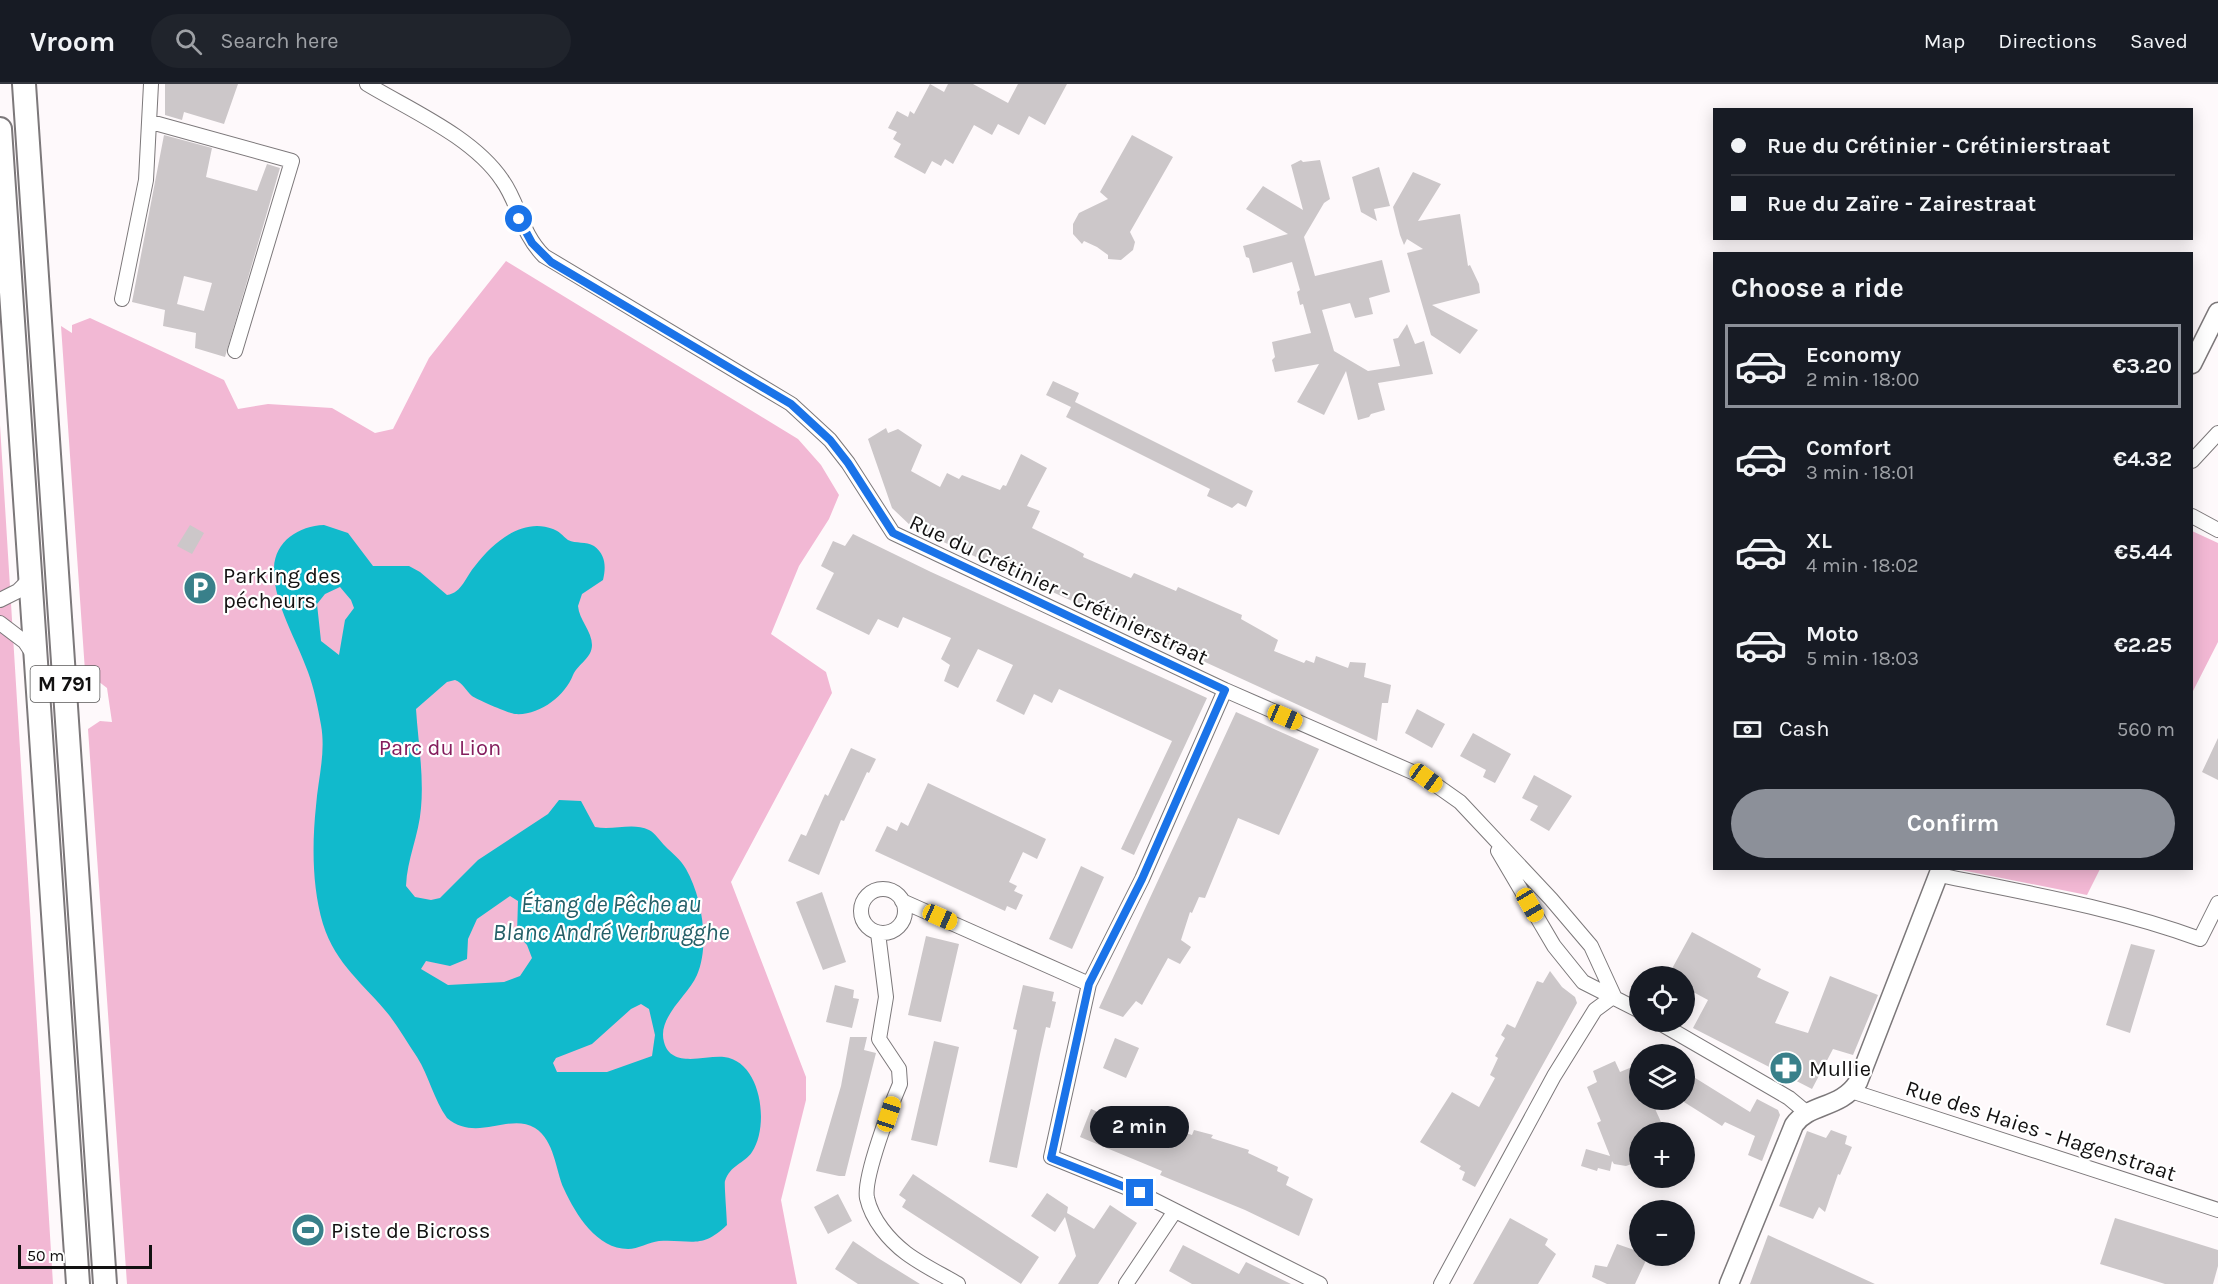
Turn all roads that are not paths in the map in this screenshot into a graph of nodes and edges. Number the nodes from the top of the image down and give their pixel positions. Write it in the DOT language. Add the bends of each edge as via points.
graph roads {
  1 [pos="24,84"];
  2 [pos="151,84"];
  3 [pos="367,84"];
  4 [pos="151,122"];
  5 [pos="0,129"];
  6 [pos="122,299"];
  7 [pos="2218,312"];
  8 [pos="235,351"];
  9 [pos="2193,362"];
  10 [pos="2218,433"];
  11 [pos="2193,460"];
  12 [pos="2193,517"];
  13 [pos="2218,530"];
  14 [pos="30,579"];
  15 [pos="0,600"];
  16 [pos="0,622"];
  17 [pos="36,659"];
  18 [pos="1225,690"];
  19 [pos="1483,826"];
  20 [pos="1940,872"];
  21 [pos="903,901"];
  22 [pos="2218,903"];
  23 [pos="878,933"];
  24 [pos="1089,984"];
  25 [pos="1614,996"];
  26 [pos="1629,1005"];
  27 [pos="1675,1032"];
  28 [pos="1851,1091"];
  29 [pos="1807,1113"];
  30 [pos="2218,1210"];
  31 [pos="1175,1211"];
  32 [pos="78,1284"];
  33 [pos="105,1284"];
  34 [pos="958,1284"];
  35 [pos="1126,1284"];
  36 [pos="1320,1284"];
  37 [pos="1441,1284"];
  38 [pos="1729,1284"];
  1 -- 33 [label="main road, M 791"];
  2 -- 4 [label="street"];
  3 -- 18 [label="street, Rue du Crétinier - Crétinierstraat" via="466,143 484,159 502,179 522,228 544,256 791,404 830,440 893,533"];
  4 -- 6 [label="street" via="144,190"];
  4 -- 8 [label="street" via="292,161"];
  5 -- 14 [label="main road, M 791"];
  7 -- 9 [label="street"];
  10 -- 11 [label="street"];
  12 -- 13 [label="street"];
  14 -- 15 [label="street"];
  14 -- 17 [label="main road, M 791"];
  16 -- 17 [label="street" via="25,642"];
  17 -- 32 [label="main road, M 791"];
  18 -- 19 [label="street, Rue du Crétinier - Crétinierstraat" via="1426,778 1460,802"];
  18 -- 24 [label="street" via="1142,879"];
  19 -- 25 [label="street, Rue du Crétinier - Crétinierstraat" via="1591,946"];
  19 -- 25 [label="street, Rue du Crétinier - Crétinierstraat" via="1554,946 1583,982"];
  20 -- 22 [label="street" via="2121,913 2200,939"];
  20 -- 28 [label="street"];
  21 -- 23 [label="street" via="905,915 900,925 891,932"];
  21 -- 23 [label="street" via="894,892 880,889 867,895 861,904 862,920"];
  21 -- 24 [label="street"];
  23 -- 34 [label="street" via="886,996 879,1039 899,1069 900,1084 870,1173 867,1197 888,1237 907,1254"];
  24 -- 31 [label="street" via="1051,1158"];
  25 -- 26 [label="street, Rue du Crétinier - Crétinierstraat"];
  25 -- 37 [label="street" via="1595,1010 1554,1076"];
  27 -- 29 [label="street" via="1789,1098"];
  28 -- 29 [label="street" via="1841,1100"];
  28 -- 30 [label="street, Rue des Haies - Hagenstraat"];
  29 -- 38 [label="street" via="1790,1132"];
  31 -- 35 [label="street"];
  31 -- 36 [label="street"];
}
